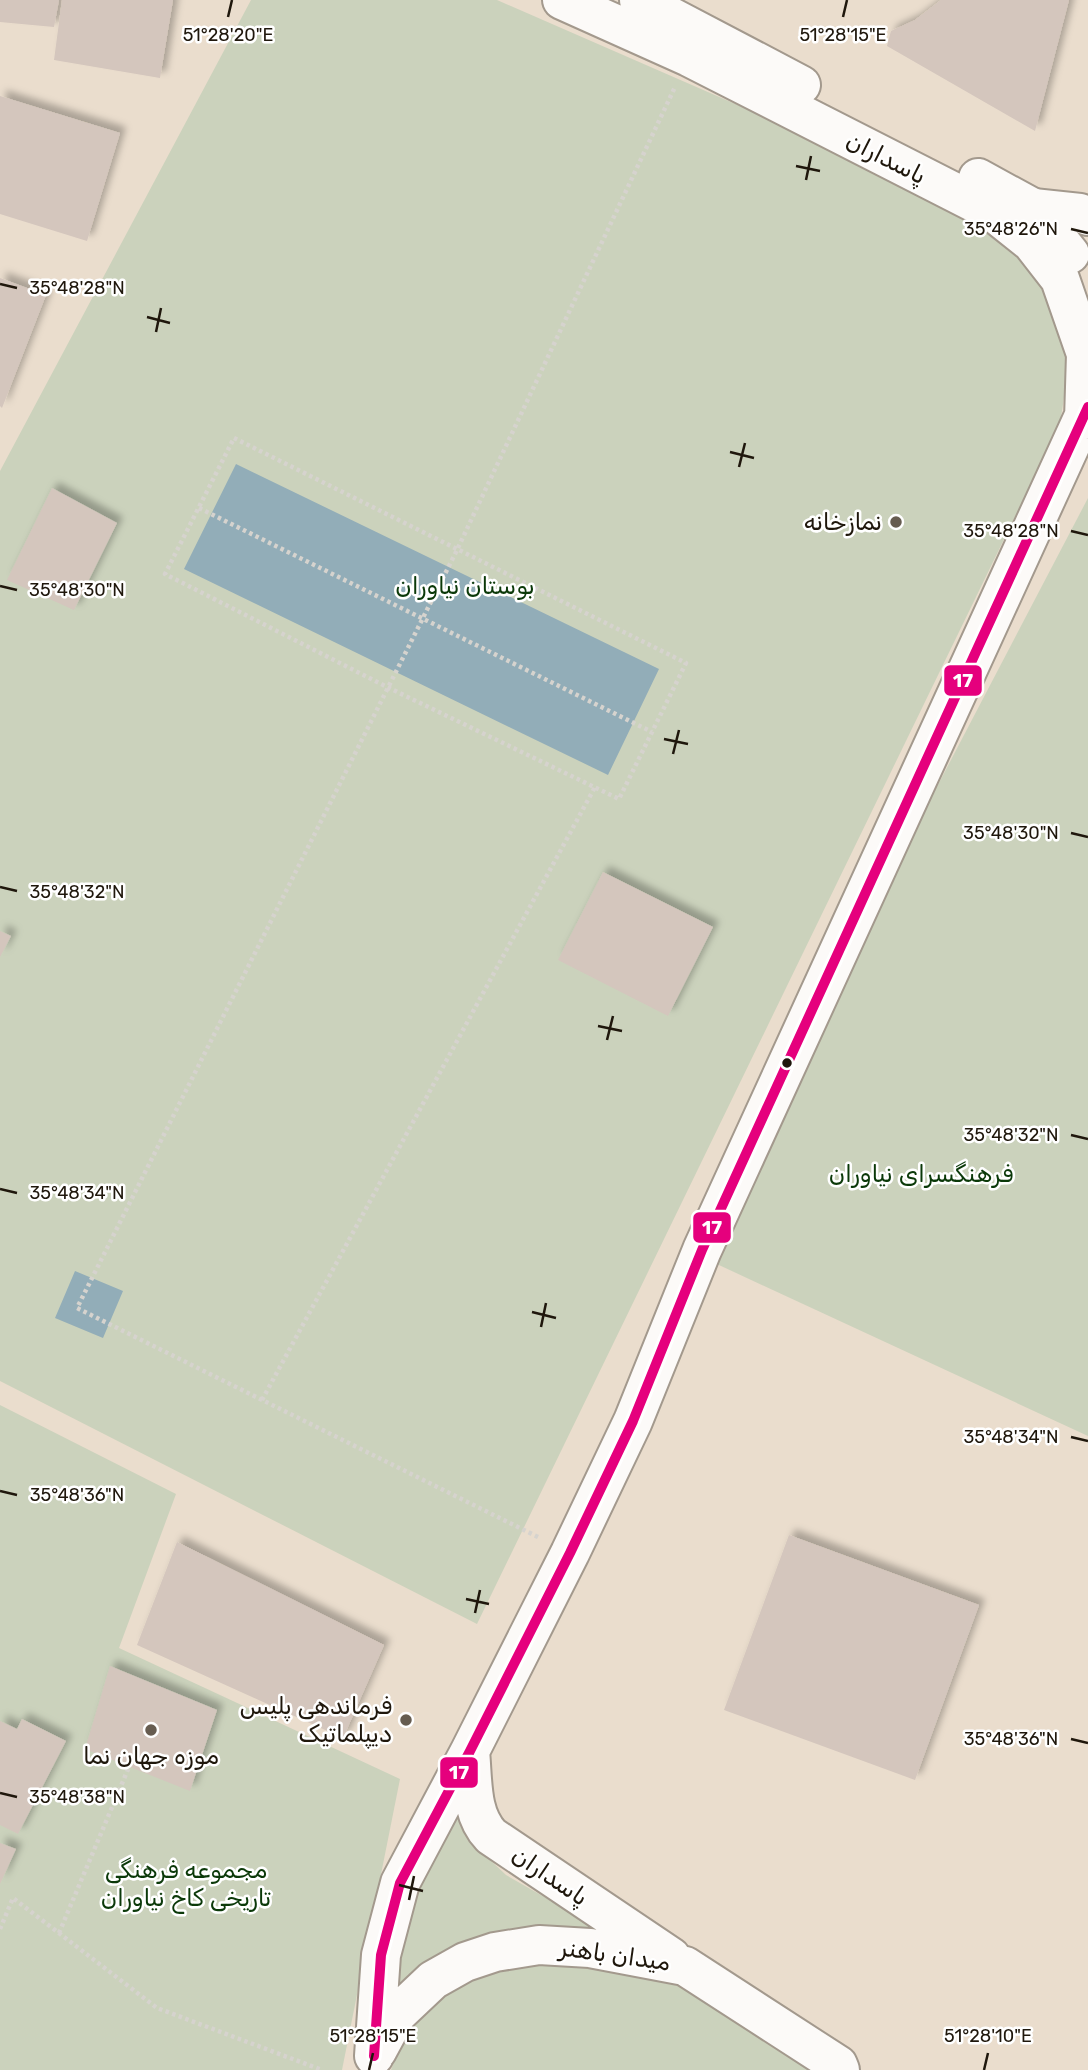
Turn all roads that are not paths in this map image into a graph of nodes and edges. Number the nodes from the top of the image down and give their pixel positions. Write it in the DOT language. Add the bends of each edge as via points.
graph roads {
  1 [pos="562,0"];
  2 [pos="639,0"];
  3 [pos="1033,208"];
  4 [pos="1088,216"];
  5 [pos="1088,283"];
  6 [pos="1087,415"];
  7 [pos="470,1751"];
  8 [pos="685,1966"];
  9 [pos="373,2063"];
  10 [pos="841,2068"];
  1 -- 6 [label="main road, پاسداران" via="689,57 993,212 1032,243 1060,279 1086,354"];
  2 -- 3 [label="main road, پاسداران"];
  3 -- 4 [label="main road"];
  3 -- 5 [label="main road, پاسداران" via="1067,248"];
  6 -- 7 [label="main road, پاسداران" via="702,1250 633,1421"];
  7 -- 8 [label="main road, پاسداران" via="474,1804 481,1825 491,1836"];
  7 -- 9 [label="main road, پاسداران" via="400,1883 381,1955"];
  8 -- 9 [label="main road, میدان باهنر" via="590,1948 539,1945 495,1952 433,1980 397,2014"];
  8 -- 10 [label="main road, میدان باهنر"];
}
